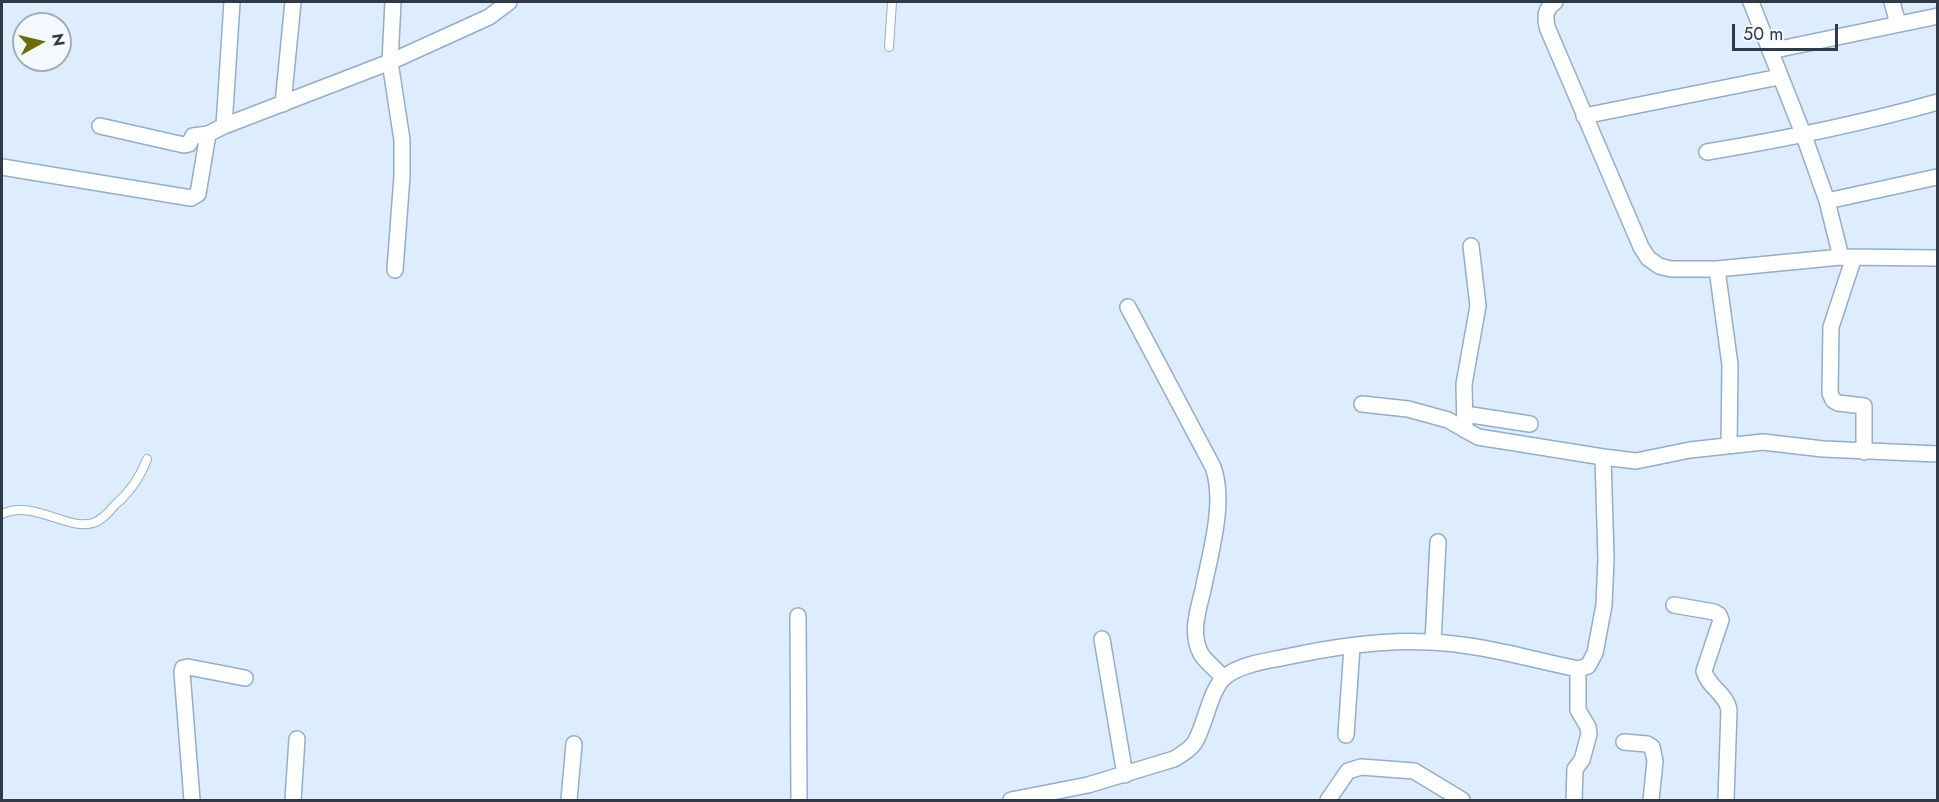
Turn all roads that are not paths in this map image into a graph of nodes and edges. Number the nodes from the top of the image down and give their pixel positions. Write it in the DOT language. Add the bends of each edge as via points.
graph roads {
  1 [pos="232,2"];
  2 [pos="293,2"];
  3 [pos="393,2"];
  4 [pos="509,2"];
  5 [pos="892,2"];
  6 [pos="1555,2"];
  7 [pos="1751,2"];
  8 [pos="1892,2"];
  9 [pos="1938,16"];
  10 [pos="1898,24"];
  11 [pos="889,47"];
  12 [pos="1770,51"];
  13 [pos="390,62"];
  14 [pos="1779,77"];
  15 [pos="1938,102"];
  16 [pos="283,104"];
  17 [pos="1584,116"];
  18 [pos="100,126"];
  19 [pos="224,126"];
  20 [pos="208,134"];
  21 [pos="1804,136"];
  22 [pos="1707,152"];
  23 [pos="2,167"];
  24 [pos="1937,177"];
  25 [pos="1827,201"];
  26 [pos="1472,246"];
  27 [pos="1847,257"];
  28 [pos="1938,258"];
  29 [pos="1717,269"];
  30 [pos="395,270"];
  31 [pos="1128,307"];
  32 [pos="1362,404"];
  33 [pos="1465,414"];
  34 [pos="1530,424"];
  35 [pos="1465,430"];
  36 [pos="1729,445"];
  37 [pos="1864,452"];
  38 [pos="1938,454"];
  39 [pos="1603,457"];
  40 [pos="147,459"];
  41 [pos="2,514"];
  42 [pos="1438,542"];
  43 [pos="1674,605"];
  44 [pos="798,616"];
  45 [pos="1102,639"];
  46 [pos="1433,642"];
  47 [pos="1352,647"];
  48 [pos="1578,669"];
  49 [pos="245,678"];
  50 [pos="1223,678"];
  51 [pos="1346,735"];
  52 [pos="297,739"];
  53 [pos="1624,742"];
  54 [pos="574,744"];
  55 [pos="1125,775"];
  56 [pos="192,801"];
  57 [pos="293,801"];
  58 [pos="569,801"];
  59 [pos="799,801"];
  60 [pos="1011,801"];
  61 [pos="1328,801"];
  62 [pos="1462,801"];
  63 [pos="1574,801"];
  64 [pos="1651,801"];
  65 [pos="1726,801"];
  1 -- 19 [label="street"];
  2 -- 16 [label="street"];
  3 -- 13 [label="street"];
  4 -- 13 [label="street" via="489,17"];
  5 -- 11 [label="lane"];
  6 -- 17 [label="street" via="1545,16 1547,27"];
  7 -- 12 [label="street"];
  8 -- 10 [label="street"];
  9 -- 10 [label="street"];
  10 -- 12 [label="street"];
  12 -- 14 [label="street"];
  13 -- 16 [label="street"];
  13 -- 30 [label="street" via="402,140"];
  14 -- 17 [label="street"];
  14 -- 21 [label="street"];
  15 -- 21 [label="street"];
  16 -- 19 [label="street"];
  17 -- 29 [label="street" via="1648,258 1671,269"];
  18 -- 20 [label="street" via="184,145 193,136"];
  19 -- 20 [label="street"];
  20 -- 23 [label="street" via="198,194 191,198"];
  21 -- 22 [label="street"];
  21 -- 25 [label="street"];
  24 -- 25 [label="street"];
  25 -- 27 [label="street"];
  26 -- 33 [label="street" via="1478,306 1464,376"];
  27 -- 28 [label="street"];
  27 -- 29 [label="street"];
  27 -- 37 [label="street" via="1831,327 1830,393 1838,403 1864,406"];
  29 -- 36 [label="street" via="1730,365"];
  31 -- 50 [label="street" via="1218,480 1212,543 1195,625 1202,654"];
  32 -- 35 [label="street" via="1408,409 1448,420"];
  33 -- 34 [label="street"];
  33 -- 35 [label="street"];
  35 -- 39 [label="street" via="1478,437"];
  36 -- 37 [label="street" via="1763,442"];
  36 -- 39 [label="street" via="1636,460"];
  37 -- 38 [label="street"];
  39 -- 48 [label="street" via="1604,605 1595,653 1588,666"];
  40 -- 41 [label="lane" via="140,477 126,495 94,523 16,510"];
  42 -- 46 [label="street"];
  43 -- 65 [label="street" via="1714,612 1721,620 1704,672 1725,698 1729,710"];
  44 -- 59 [label="street"];
  45 -- 55 [label="street"];
  46 -- 47 [label="street"];
  46 -- 48 [label="street" via="1478,647"];
  47 -- 50 [label="street" via="1262,663"];
  47 -- 51 [label="street"];
  48 -- 63 [label="street" via="1578,710 1589,734 1582,760 1575,769"];
  49 -- 56 [label="street" via="183,668"];
  50 -- 55 [label="street" via="1187,751"];
  52 -- 57 [label="street"];
  53 -- 64 [label="street" via="1653,747"];
  54 -- 58 [label="street"];
  55 -- 60 [label="street"];
  61 -- 62 [label="street" via="1355,767 1414,771"];
}
